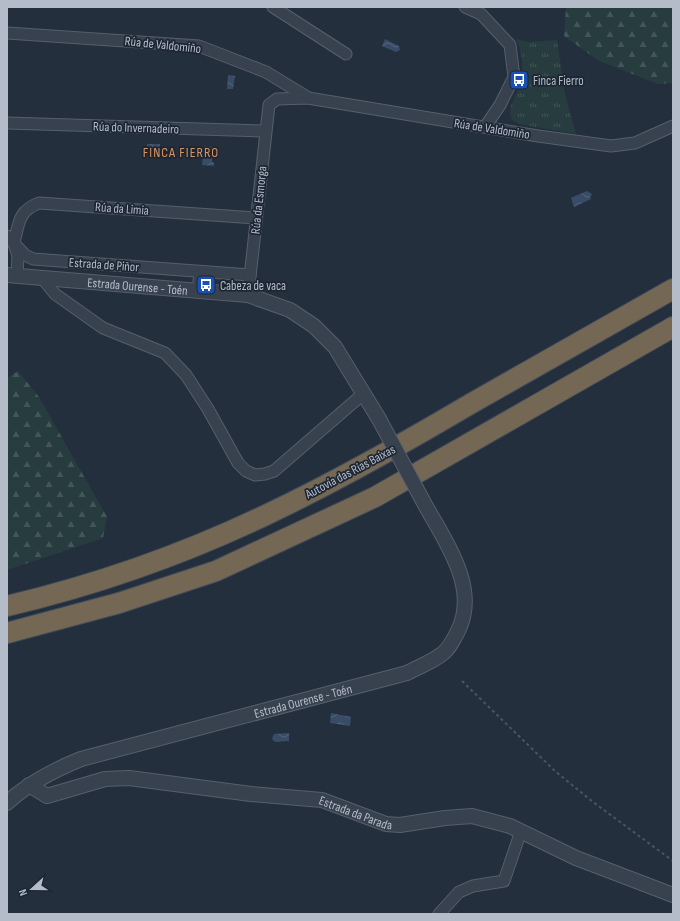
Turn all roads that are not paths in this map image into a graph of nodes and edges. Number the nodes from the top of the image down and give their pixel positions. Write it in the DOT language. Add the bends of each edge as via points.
graph roads {
  1 [pos="272,7"];
  2 [pos="465,7"];
  3 [pos="7,33"];
  4 [pos="346,54"];
  5 [pos="308,98"];
  6 [pos="269,104"];
  7 [pos="7,123"];
  8 [pos="673,126"];
  9 [pos="485,127"];
  10 [pos="266,131"];
  11 [pos="256,218"];
  12 [pos="10,239"];
  13 [pos="200,272"];
  14 [pos="12,276"];
  15 [pos="250,276"];
  16 [pos="42,278"];
  17 [pos="673,289"];
  18 [pos="198,291"];
  19 [pos="248,295"];
  20 [pos="673,327"];
  21 [pos="363,394"];
  22 [pos="7,606"];
  23 [pos="7,633"];
  24 [pos="29,785"];
  25 [pos="7,803"];
  26 [pos="521,831"];
  27 [pos="673,895"];
  28 [pos="439,914"];
  1 -- 4 [label="street"];
  2 -- 9 [label="street" via="481,14 510,45 514,77 500,106"];
  3 -- 5 [label="street, Rúa de Valdomiño" via="199,46 266,72"];
  5 -- 6 [label="street, Rúa de Valdomiño" via="277,99"];
  5 -- 9 [label="street, Rúa de Valdomiño"];
  6 -- 10 [label="street, Rúa da Esmorga"];
  7 -- 10 [label="street, Rúa do Invernadeiro"];
  8 -- 9 [label="street, Rúa de Valdomiño" via="635,143 611,146"];
  10 -- 11 [label="street, Rúa da Esmorga"];
  11 -- 12 [label="street, Rúa da Limia" via="38,203 29,206 21,214"];
  11 -- 15 [label="street, Rúa da Esmorga"];
  12 -- 13 [label="street, Estrada de Piñor" via="25,255 33,259"];
  12 -- 14 [label="street" via="18,256"];
  13 -- 15 [label="street, Estrada de Piñor"];
  13 -- 18 [label="street"];
  14 -- 16 [label="street, Estrada Ourense - Toén"];
  15 -- 19 [label="street, Rúa da Esmorga"];
  16 -- 18 [label="street, Estrada Ourense - Toén"];
  16 -- 21 [label="street" via="55,294 103,328 165,353 186,375 238,463 254,475 274,471"];
  17 -- 22 [label="highway, Autovía das Rías Baixas" via="373,460 269,514 216,538 105,579 48,597"];
  18 -- 19 [label="street, Estrada Ourense - Toén"];
  19 -- 21 [label="street, Estrada Ourense - Toén" via="290,310 314,326 334,347"];
  20 -- 23 [label="highway" via="375,497 216,571 119,603"];
  21 -- 24 [label="street, Estrada Ourense - Toén, bridge" via="459,568 466,597 463,620 454,639 442,654 407,673 81,759 56,769"];
  24 -- 25 [label="street, Estrada Ourense - Toén"];
  24 -- 26 [label="street, Estrada da Parada" via="47,796 105,780 144,779 251,794 322,800 386,824 400,825 472,816 503,823"];
  26 -- 27 [label="street, Estrada da Parada" via="576,858"];
  26 -- 28 [label="street" via="504,881 473,886 459,892"];
}
